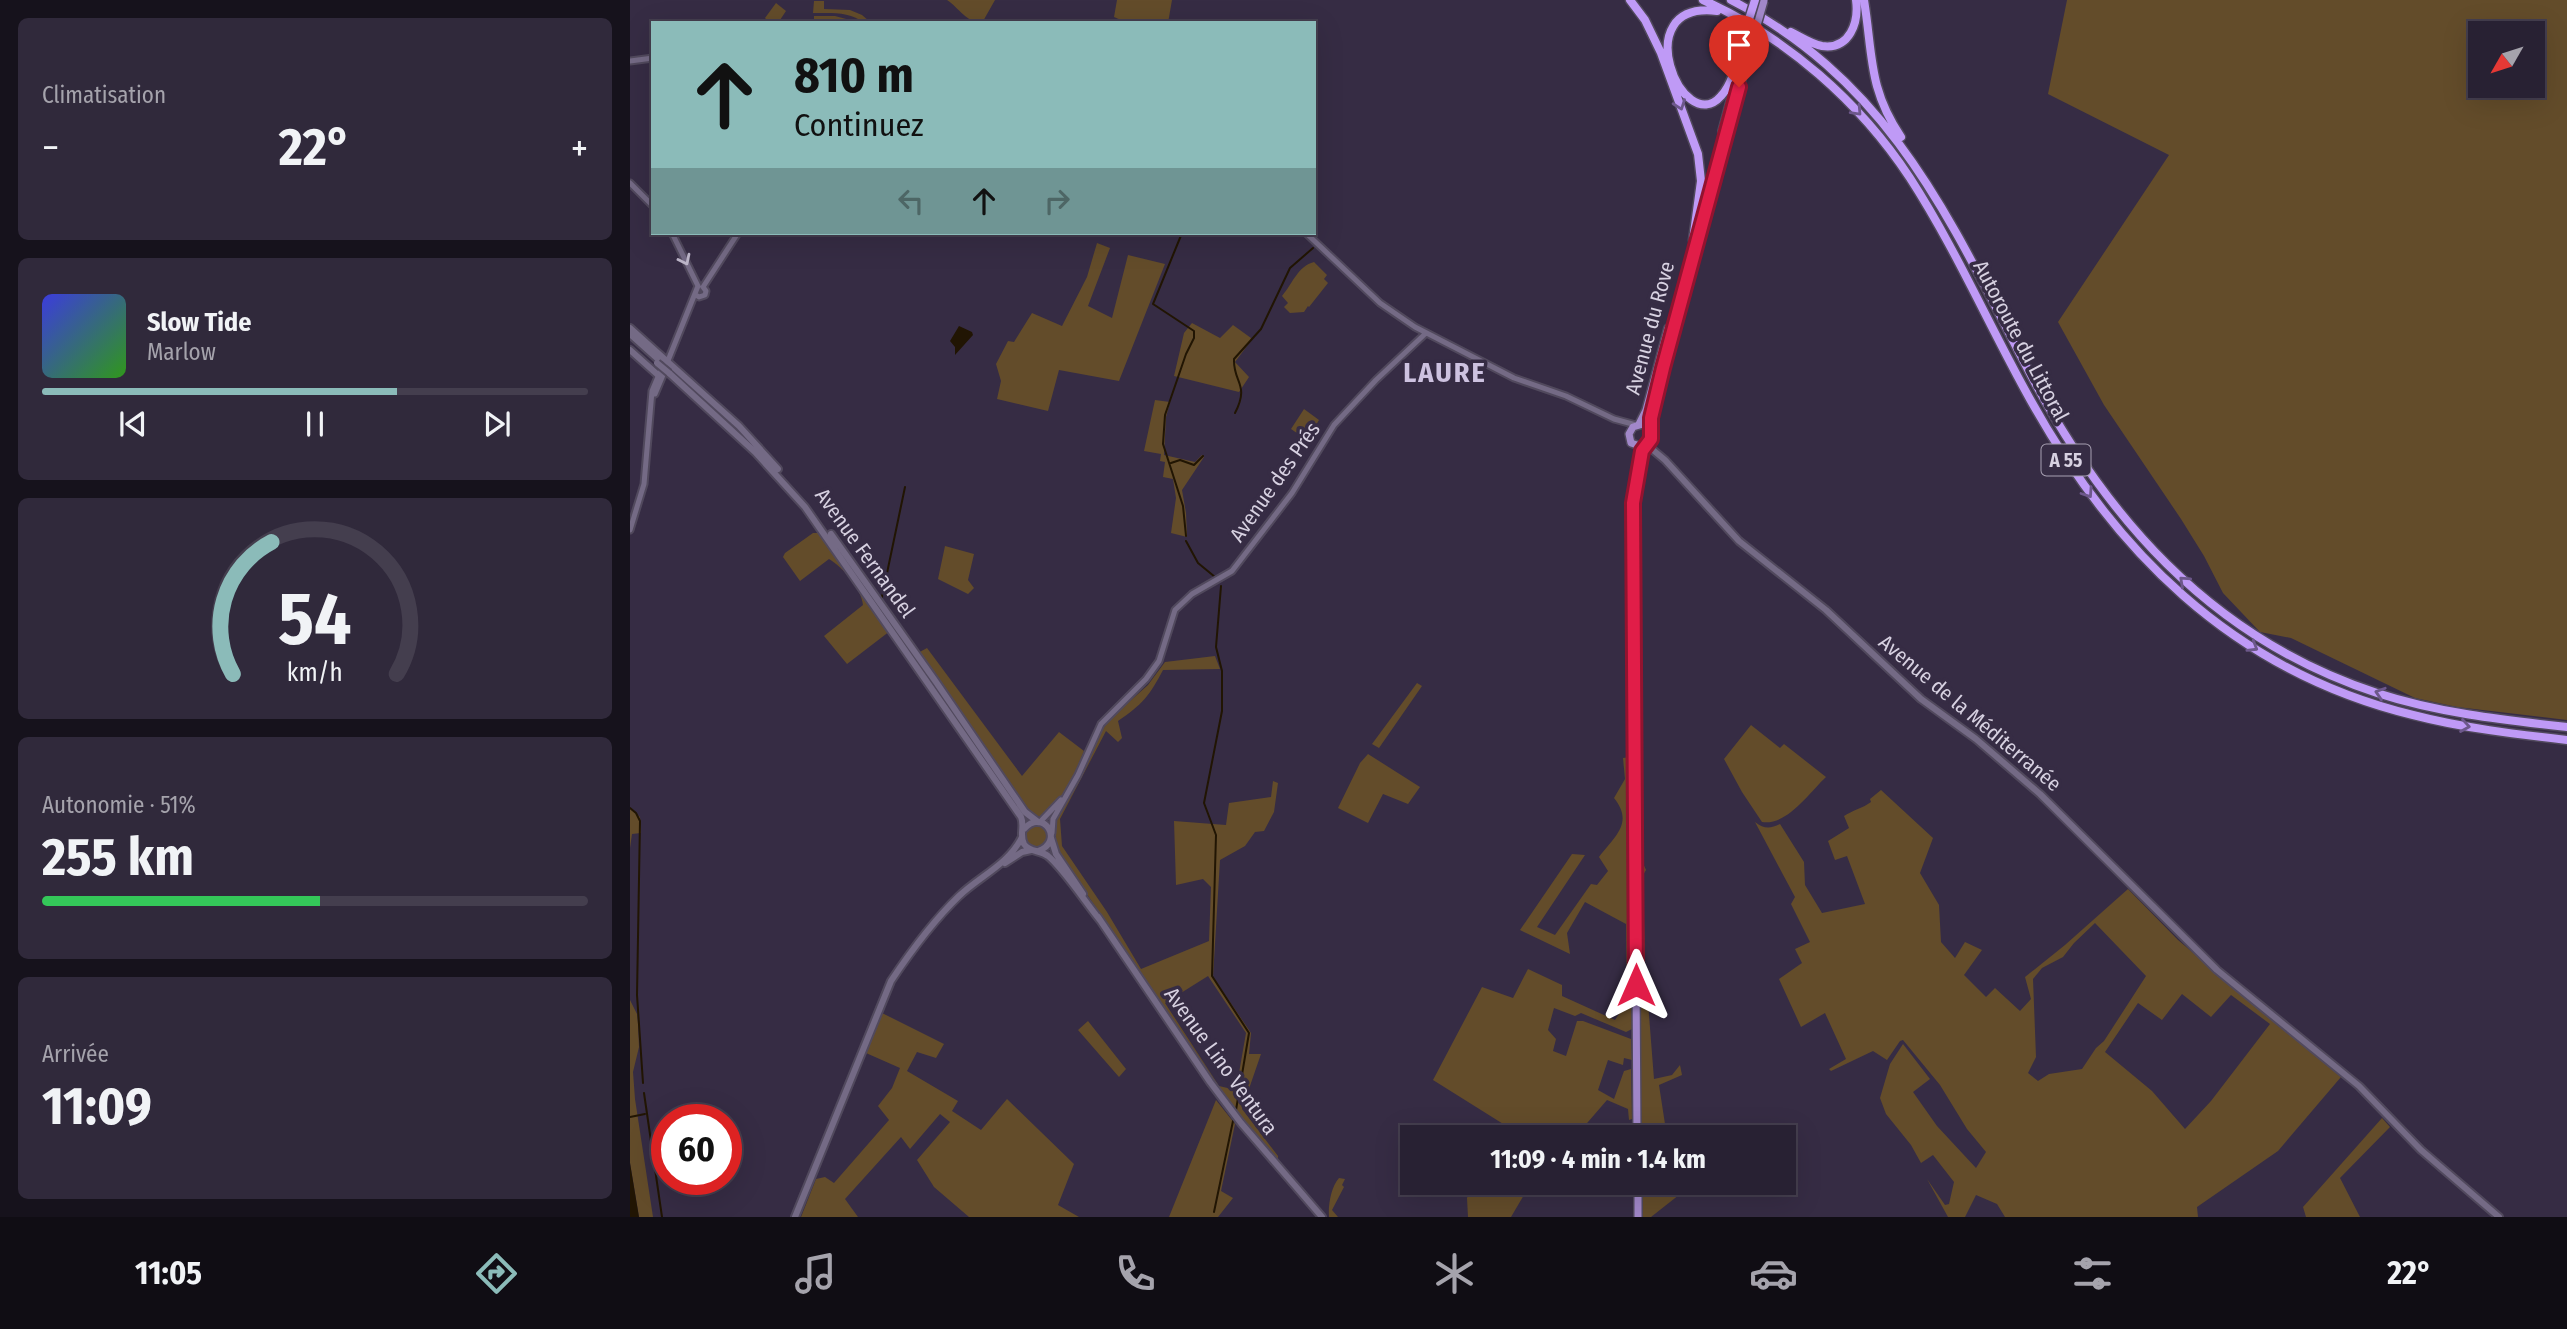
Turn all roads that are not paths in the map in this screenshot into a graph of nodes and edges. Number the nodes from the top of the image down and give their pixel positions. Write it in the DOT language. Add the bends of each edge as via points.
graph roads {
  1 [pos="1630,0"];
  2 [pos="1703,0"];
  3 [pos="1731,0"];
  4 [pos="1739,0"];
  5 [pos="1760,0"];
  6 [pos="1856,0"];
  7 [pos="1864,0"];
  8 [pos="1748,37"];
  9 [pos="651,58"];
  10 [pos="630,61"];
  11 [pos="1841,95"];
  12 [pos="630,183"];
  13 [pos="651,204"];
  14 [pos="673,235"];
  15 [pos="737,235"];
  16 [pos="1308,235"];
  17 [pos="1693,240"];
  18 [pos="1985,285"];
  19 [pos="701,286"];
  20 [pos="696,295"];
  21 [pos="630,328"];
  22 [pos="630,334"];
  23 [pos="1426,334"];
  24 [pos="630,340"];
  25 [pos="630,350"];
  26 [pos="664,367"];
  27 [pos="1614,419"];
  28 [pos="1637,425"];
  29 [pos="1651,432"];
  30 [pos="1629,434"];
  31 [pos="1642,446"];
  32 [pos="1665,460"];
  33 [pos="630,530"];
  34 [pos="811,530"];
  35 [pos="829,539"];
  36 [pos="2567,727"];
  37 [pos="2567,740"];
  38 [pos="1070,790"];
  39 [pos="1039,822"];
  40 [pos="1022,834"];
  41 [pos="1051,837"];
  42 [pos="1034,850"];
  43 [pos="1000,866"];
  44 [pos="1100,920"];
  45 [pos="1637,1125"];
  46 [pos="2474,1194"];
  47 [pos="1638,1195"];
  48 [pos="795,1217"];
  49 [pos="1322,1217"];
  50 [pos="1638,1217"];
  51 [pos="2499,1217"];
  52 [pos="2506,1217"];
  1 -- 17 [label="highway, one-way" via="1661,53 1698,154 1701,181"];
  2 -- 11 [label="highway, Autoroute du Littoral / A 55" via="1766,35"];
  3 -- 18 [label="highway, Autoroute du Littoral / A 55" via="1817,56 1887,126 1934,194"];
  4 -- 6 [label="highway" via="1810,42 1829,46 1847,38 1854,28"];
  5 -- 8 [label="highway, bridge"];
  7 -- 18 [label="highway" via="1880,99 1938,193"];
  8 -- 11 [label="highway" via="1722,95 1709,103 1690,96 1679,81 1667,36 1680,10 1699,6 1760,34"];
  8 -- 17 [label="main road, Avenue du Rove"];
  8 -- 29 [label="main road" via="1666,355"];
  9 -- 10 [label="street"];
  11 -- 37 [label="highway, Autoroute du Littoral / A 55, one-way" via="1909,177 2070,467 2123,536 2178,592 2250,646 2339,691 2450,724"];
  12 -- 13 [label="street"];
  14 -- 19 [label="street, one-way"];
  15 -- 19 [label="street"];
  16 -- 23 [label="street" via="1380,303"];
  17 -- 28 [label="main road, Avenue du Rove" via="1646,410"];
  36 -- 18 [label="highway, Autoroute du Littoral / A 55, one-way" via="2452,711 2376,693 2268,643 2224,613 2157,556 2105,495 2062,430"];
  19 -- 20 [label="street"];
  19 -- 20 [label="street" via="705,295"];
  20 -- 26 [label="street"];
  21 -- 26 [label="main road"];
  22 -- 26 [label="main road, Avenue Fernandel"];
  23 -- 27 [label="street" via="1514,378"];
  23 -- 38 [label="street, Avenue des Prés" via="1334,425 1292,493 1232,571 1192,594 1175,610 1154,670 1101,723"];
  24 -- 26 [label="main road, Avenue Fernandel"];
  25 -- 26 [label="main road"];
  26 -- 33 [label="street" via="652,400 644,484"];
  26 -- 35 [label="main road, Avenue Fernandel" via="771,469"];
  26 -- 39 [label="main road, Avenue Fernandel" via="786,479 854,565 1025,812"];
  27 -- 28 [label="street"];
  27 -- 30 [label="street"];
  28 -- 29 [label="main road"];
  28 -- 30 [label="main road, Avenue du Rove"];
  29 -- 31 [label="main road"];
  29 -- 32 [label="main road, Avenue de la Méditerranée"];
  30 -- 31 [label="main road" via="1631,443"];
  31 -- 32 [label="main road, Avenue de la Méditerranée"];
  31 -- 45 [label="main road" via="1633,503"];
  32 -- 46 [label="main road, Avenue de la Méditerranée" via="1739,541 1826,610 1920,699 2040,794 2217,970 2361,1084 2436,1162"];
  34 -- 35 [label="main road"];
  35 -- 40 [label="main road, Avenue Fernandel" via="1021,817"];
  38 -- 39 [label="street, Avenue des Prés"];
  38 -- 41 [label="street, Avenue des Prés" via="1053,819"];
  39 -- 40 [label="main road" via="1029,823"];
  39 -- 41 [label="main road" via="1048,827"];
  40 -- 42 [label="main road" via="1025,845"];
  40 -- 43 [label="main road" via="1016,849"];
  41 -- 42 [label="main road" via="1048,846"];
  41 -- 44 [label="main road, Avenue Lino Ventura" via="1056,854"];
  42 -- 43 [label="main road"];
  42 -- 44 [label="main road, Avenue Lino Ventura" via="1046,854"];
  43 -- 48 [label="main road" via="952,904 891,981"];
  44 -- 49 [label="main road, Avenue Lino Ventura" via="1210,1082"];
  46 -- 51 [label="main road, Avenue de la Méditerranée"];
  46 -- 52 [label="main road, Avenue de la Méditerranée"];
  47 -- 50 [label="main road"];
}
